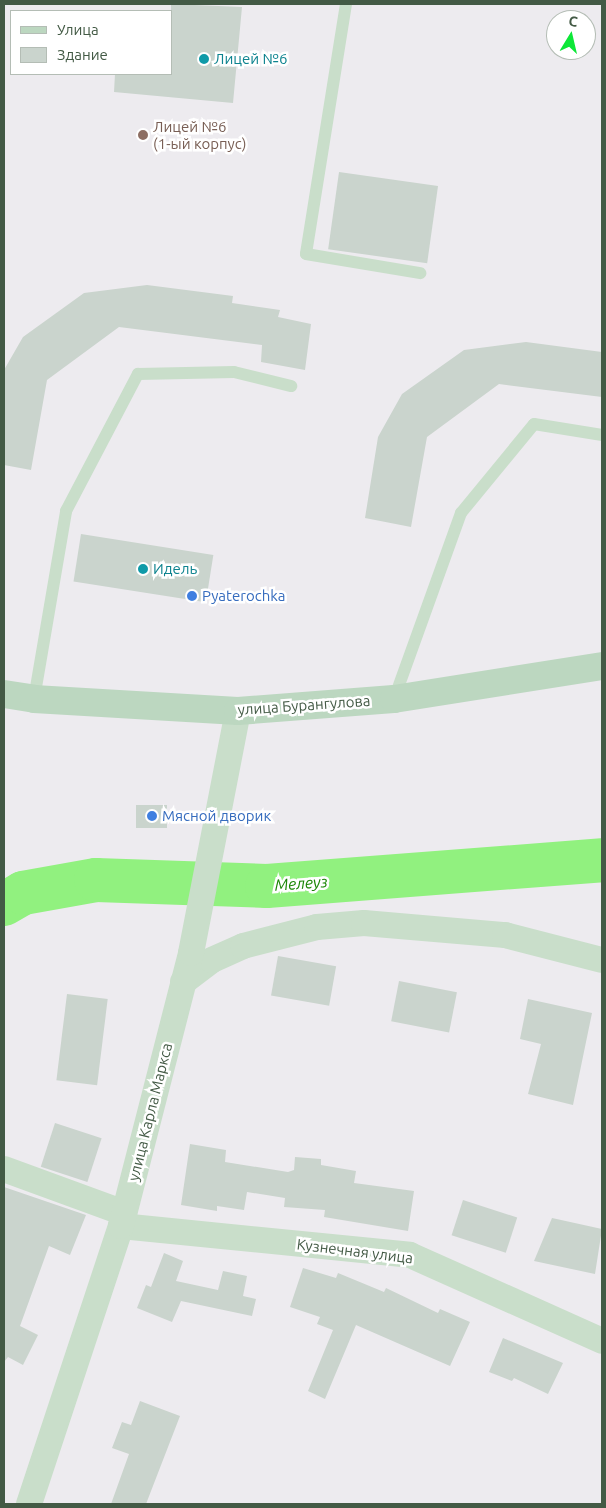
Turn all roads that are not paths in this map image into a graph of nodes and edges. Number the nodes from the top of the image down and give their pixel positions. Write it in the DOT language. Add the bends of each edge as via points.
graph roads {
  1 [pos="346,4"];
  2 [pos="420,273"];
  3 [pos="291,386"];
  4 [pos="602,435"];
  5 [pos="602,666"];
  6 [pos="4,694"];
  7 [pos="394,699"];
  8 [pos="34,700"];
  9 [pos="238,710"];
  10 [pos="602,960"];
  11 [pos="183,982"];
  12 [pos="4,1170"];
  13 [pos="123,1220"];
  14 [pos="602,1341"];
  15 [pos="29,1504"];
  1 -- 2 [label="lane" via="306,254"];
  3 -- 8 [label="lane" via="234,372 138,374 66,511"];
  4 -- 7 [label="lane" via="534,424 461,513"];
  5 -- 7 [label="main road, улица Бурангулова"];
  6 -- 8 [label="main road, улица Бурангулова"];
  7 -- 9 [label="main road, улица Бурангулова"];
  8 -- 9 [label="main road, улица Бурангулова"];
  9 -- 11 [label="street, улица Карла Маркса"];
  10 -- 11 [label="street" via="505,935 364,923 317,927 243,946 212,960"];
  11 -- 13 [label="street, улица Карла Маркса"];
  12 -- 13 [label="street, Кузнечная улица"];
  13 -- 14 [label="street, Кузнечная улица" via="410,1255"];
  13 -- 15 [label="street, улица Карла Маркса"];
}
